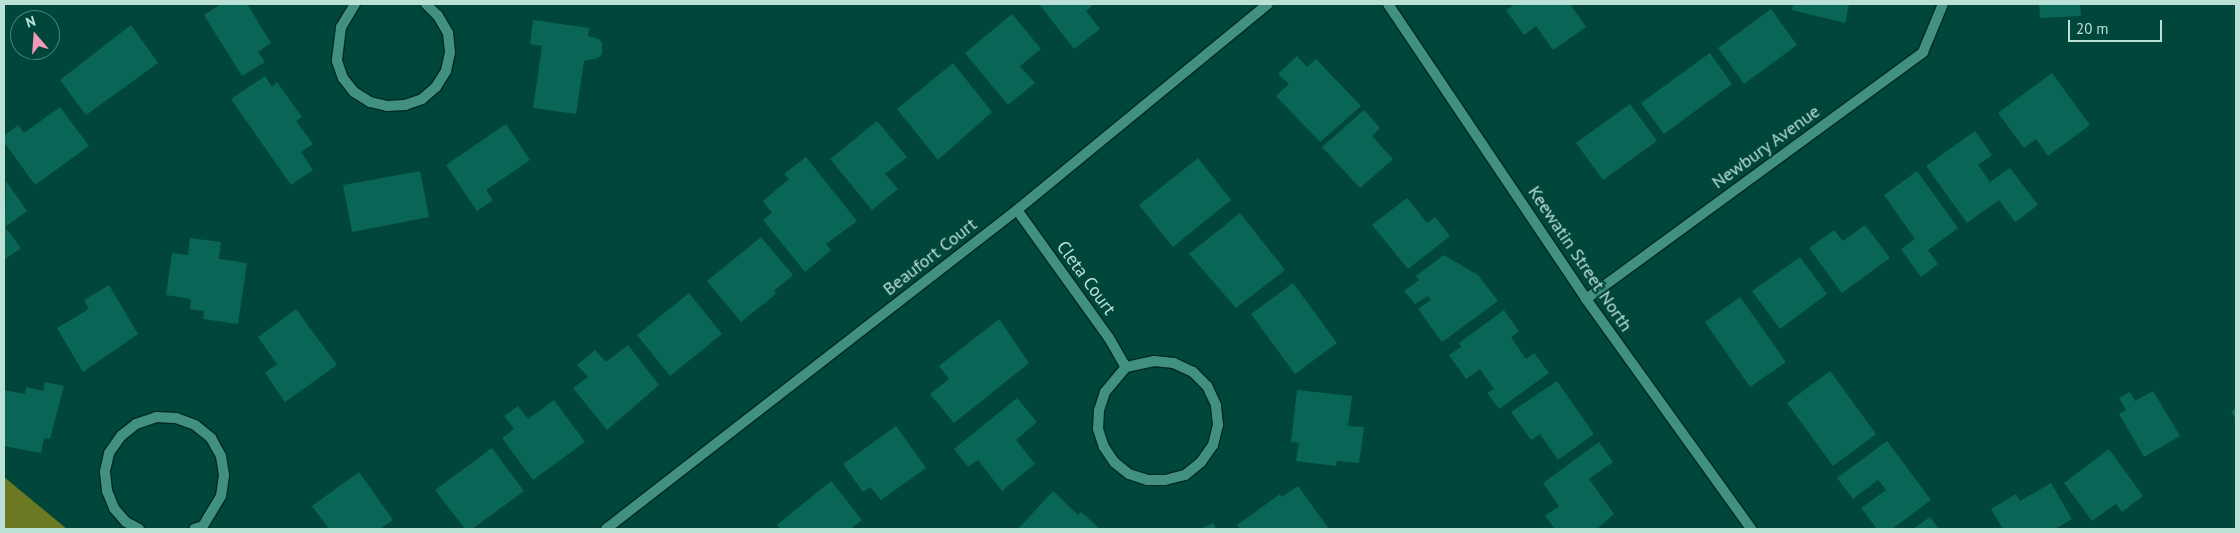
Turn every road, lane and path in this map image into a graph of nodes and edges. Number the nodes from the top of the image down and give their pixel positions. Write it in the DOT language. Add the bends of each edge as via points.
graph roads {
  1 [pos="356,4"];
  2 [pos="426,4"];
  3 [pos="1268,4"];
  4 [pos="1388,4"];
  5 [pos="1943,4"];
  6 [pos="1017,210"];
  7 [pos="1586,299"];
  8 [pos="1126,367"];
  9 [pos="201,528"];
  10 [pos="139,529"];
  11 [pos="606,529"];
  12 [pos="1751,529"];
  1 -- 2 [label="street" via="340,27 337,60 354,92 370,102 387,106 405,106 422,99 436,87 446,71 450,52 448,33"];
  3 -- 6 [label="street, Beaufort Court"];
  4 -- 7 [label="street, Keewatin Street North"];
  5 -- 7 [label="street, Newbury Avenue" via="1923,52"];
  6 -- 8 [label="street, Cleta Court" via="1109,338"];
  6 -- 11 [label="street, Beaufort Court"];
  7 -- 12 [label="street, Keewatin Street North"];
  8 -- 8 [label="street" via="1105,392 1099,410 1098,428 1104,446 1114,462 1129,474 1146,480 1185,475 1202,462 1213,445 1218,425 1216,405 1207,386 1193,372 1174,363 1154,361"];
  9 -- 10 [label="street" via="221,496 224,476 221,456 210,438 195,425 176,418 156,417 136,424 121,436 109,453 105,471 106,491 114,508 126,522"];
}
